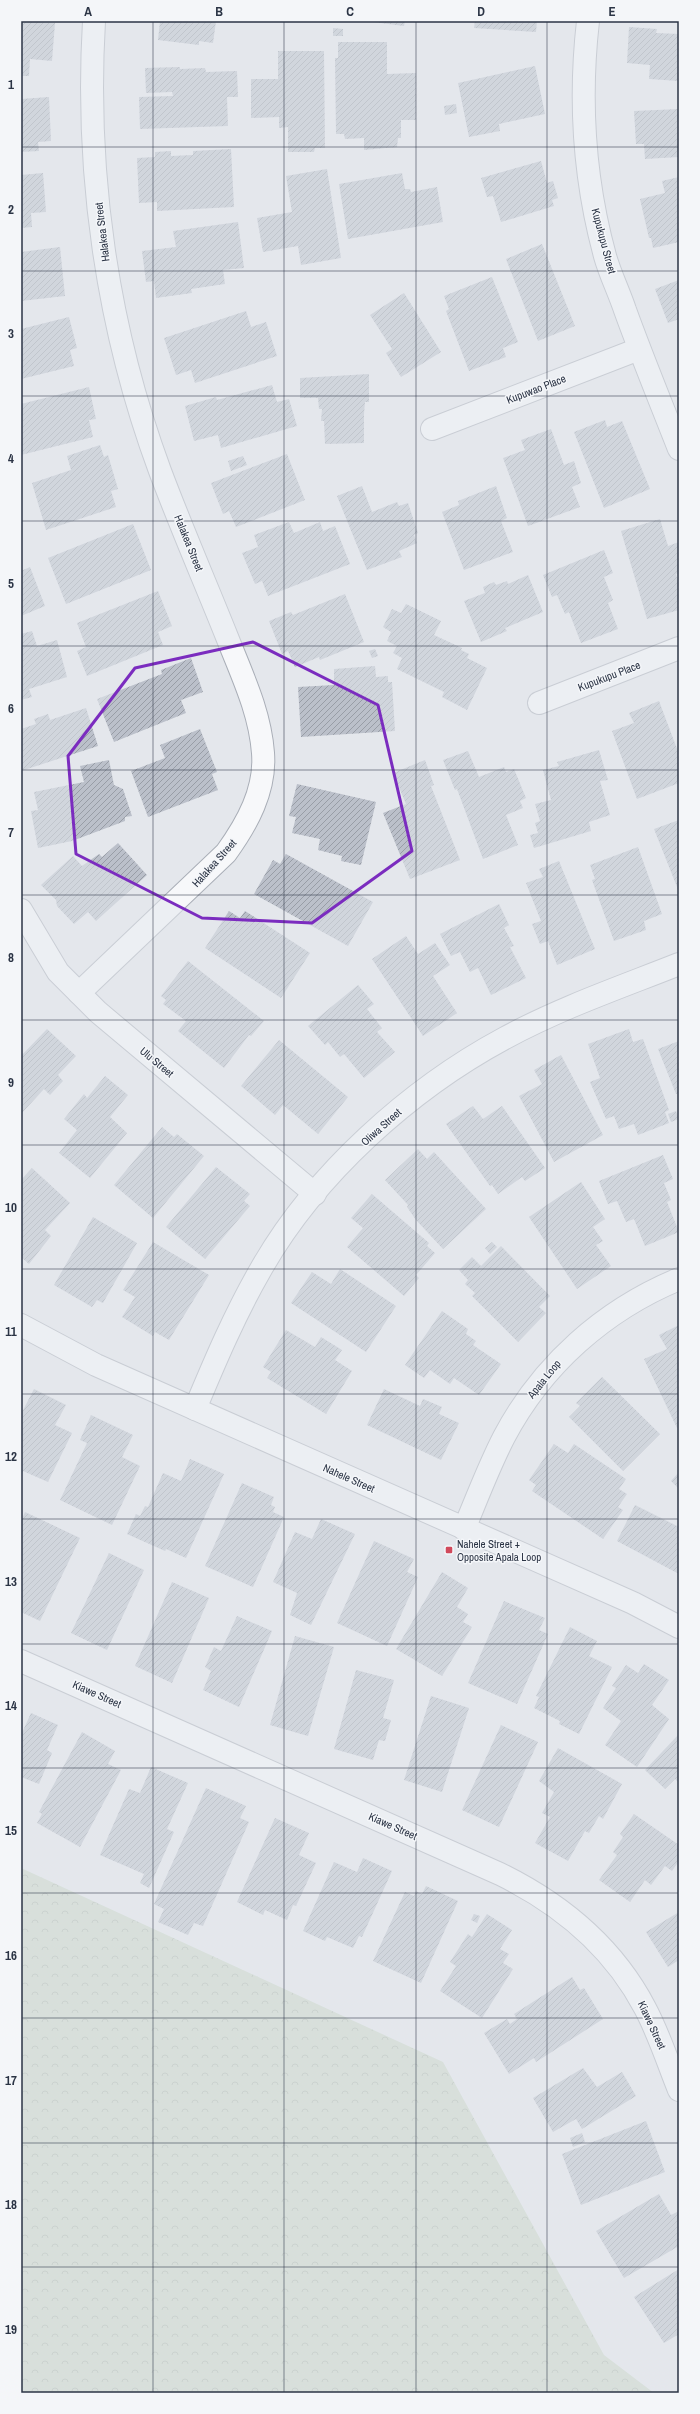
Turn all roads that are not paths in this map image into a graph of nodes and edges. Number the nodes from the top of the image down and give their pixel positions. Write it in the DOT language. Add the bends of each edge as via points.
graph roads {
  1 [pos="94,21"];
  2 [pos="588,21"];
  3 [pos="639,349"];
  4 [pos="432,429"];
  5 [pos="679,449"];
  6 [pos="679,648"];
  7 [pos="539,703"];
  8 [pos="21,910"];
  9 [pos="679,964"];
  10 [pos="79,993"];
  11 [pos="315,1194"];
  12 [pos="679,1279"];
  13 [pos="21,1325"];
  14 [pos="195,1408"];
  15 [pos="464,1529"];
  16 [pos="679,1627"];
  17 [pos="21,1661"];
  18 [pos="679,2090"];
  1 -- 10 [label="street, Halakea Street" via="91,79 98,211 107,278 117,324 160,470 250,696 264,756 257,798 251,814 226,854"];
  2 -- 3 [label="street, Kupukupu Street" via="583,89 588,170 606,257"];
  3 -- 4 [label="street, Kupuwao Place"];
  3 -- 5 [label="street, Kupukupu Street"];
  6 -- 7 [label="street, Kupukupu Place"];
  8 -- 10 [label="street, Ulu Street" via="58,972"];
  9 -- 11 [label="street, Oliwa Street" via="547,1016 463,1062 387,1120"];
  10 -- 11 [label="street, Ulu Street" via="118,1030"];
  11 -- 14 [label="street, Oliwa Street" via="262,1267 237,1314"];
  12 -- 15 [label="street, Apala Loop" via="629,1303 598,1325 567,1352 545,1376 521,1408 505,1436"];
  13 -- 14 [label="street, Nahele Street" via="96,1365"];
  14 -- 15 [label="street, Nahele Street"];
  15 -- 16 [label="street, Nahele Street" via="633,1603"];
  17 -- 18 [label="street, Kiawe Street" via="500,1874 554,1904 594,1938 636,1991 656,2030"];
}
